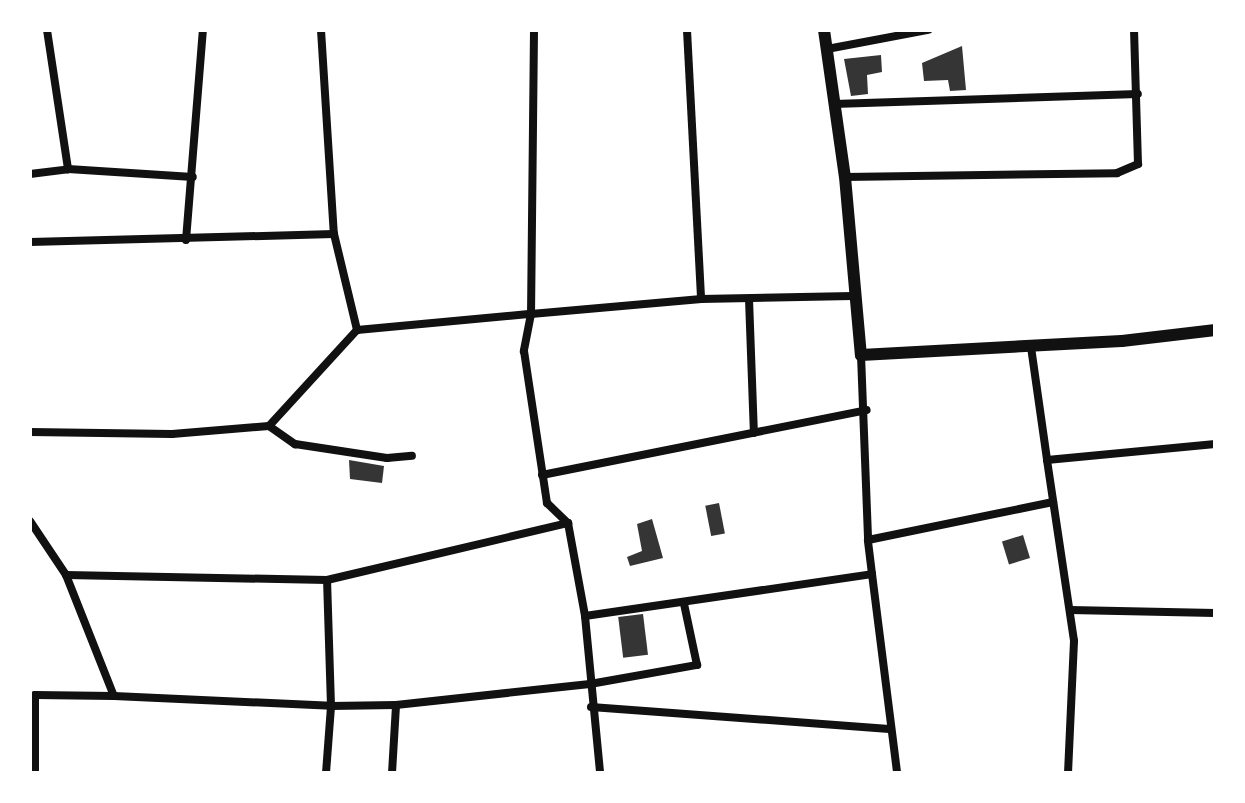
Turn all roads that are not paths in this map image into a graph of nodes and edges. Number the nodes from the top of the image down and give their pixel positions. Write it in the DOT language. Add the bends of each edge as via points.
graph roads {
  1 [pos="47,30"];
  2 [pos="203,30"];
  3 [pos="321,30"];
  4 [pos="534,30"];
  5 [pos="687,30"];
  6 [pos="824,30"];
  7 [pos="928,30"];
  8 [pos="1134,30"];
  9 [pos="827,49"];
  10 [pos="1138,94"];
  11 [pos="834,104"];
  12 [pos="68,169"];
  13 [pos="30,174"];
  14 [pos="193,177"];
  15 [pos="845,177"];
  16 [pos="334,234"];
  17 [pos="186,240"];
  18 [pos="30,242"];
  19 [pos="853,296"];
  20 [pos="701,299"];
  21 [pos="749,299"];
  22 [pos="531,314"];
  23 [pos="357,330"];
  24 [pos="1215,330"];
  25 [pos="1031,347"];
  26 [pos="861,355"];
  27 [pos="867,410"];
  28 [pos="269,426"];
  29 [pos="30,432"];
  30 [pos="754,433"];
  31 [pos="1215,444"];
  32 [pos="412,456"];
  33 [pos="1047,460"];
  34 [pos="542,475"];
  35 [pos="1053,502"];
  36 [pos="30,521"];
  37 [pos="568,523"];
  38 [pos="868,540"];
  39 [pos="872,574"];
  40 [pos="66,575"];
  41 [pos="327,580"];
  42 [pos="684,604"];
  43 [pos="1070,610"];
  44 [pos="1215,613"];
  45 [pos="585,616"];
  46 [pos="590,684"];
  47 [pos="32,695"];
  48 [pos="114,696"];
  49 [pos="396,705"];
  50 [pos="331,706"];
  51 [pos="591,707"];
  52 [pos="889,729"];
  53 [pos="35,773"];
  54 [pos="326,773"];
  55 [pos="392,773"];
  56 [pos="600,773"];
  57 [pos="897,773"];
  58 [pos="1068,773"];
  1 -- 12 [label="street"];
  2 -- 14 [label="street"];
  3 -- 16 [label="street"];
  4 -- 22 [label="street"];
  5 -- 20 [label="street"];
  6 -- 9 [label="street"];
  7 -- 9 [label="street"];
  8 -- 10 [label="street"];
  9 -- 11 [label="street"];
  10 -- 11 [label="street"];
  10 -- 15 [label="street" via="1141,155 1138,164 1117,173"];
  11 -- 15 [label="street"];
  12 -- 13 [label="street"];
  12 -- 14 [label="street"];
  14 -- 17 [label="street"];
  15 -- 19 [label="street"];
  16 -- 17 [label="street"];
  16 -- 23 [label="street"];
  17 -- 18 [label="street"];
  19 -- 21 [label="street"];
  19 -- 26 [label="street"];
  20 -- 21 [label="street"];
  20 -- 22 [label="street"];
  21 -- 30 [label="street"];
  22 -- 23 [label="street"];
  22 -- 34 [label="street" via="524,351"];
  23 -- 28 [label="street"];
  24 -- 25 [label="street"];
  25 -- 26 [label="street"];
  25 -- 33 [label="street"];
  26 -- 27 [label="street"];
  27 -- 30 [label="street"];
  27 -- 38 [label="street"];
  28 -- 29 [label="street" via="172,434"];
  28 -- 32 [label="street" via="295,444 387,458"];
  30 -- 34 [label="street"];
  31 -- 33 [label="street"];
  33 -- 35 [label="street"];
  34 -- 37 [label="street" via="547,503"];
  35 -- 38 [label="street"];
  35 -- 43 [label="street"];
  36 -- 40 [label="street"];
  37 -- 41 [label="street"];
  37 -- 45 [label="street"];
  38 -- 39 [label="street"];
  39 -- 42 [label="street"];
  39 -- 52 [label="street"];
  40 -- 41 [label="street"];
  40 -- 48 [label="street"];
  41 -- 50 [label="street"];
  42 -- 45 [label="street"];
  42 -- 46 [label="street" via="697,665"];
  43 -- 44 [label="street"];
  43 -- 58 [label="street" via="1074,641"];
  45 -- 46 [label="street"];
  46 -- 49 [label="street"];
  46 -- 51 [label="street"];
  47 -- 48 [label="street"];
  47 -- 53 [label="street"];
  48 -- 50 [label="street"];
  49 -- 50 [label="street"];
  49 -- 55 [label="street"];
  50 -- 54 [label="street"];
  51 -- 52 [label="street"];
  51 -- 56 [label="street"];
  52 -- 57 [label="street"];
}
